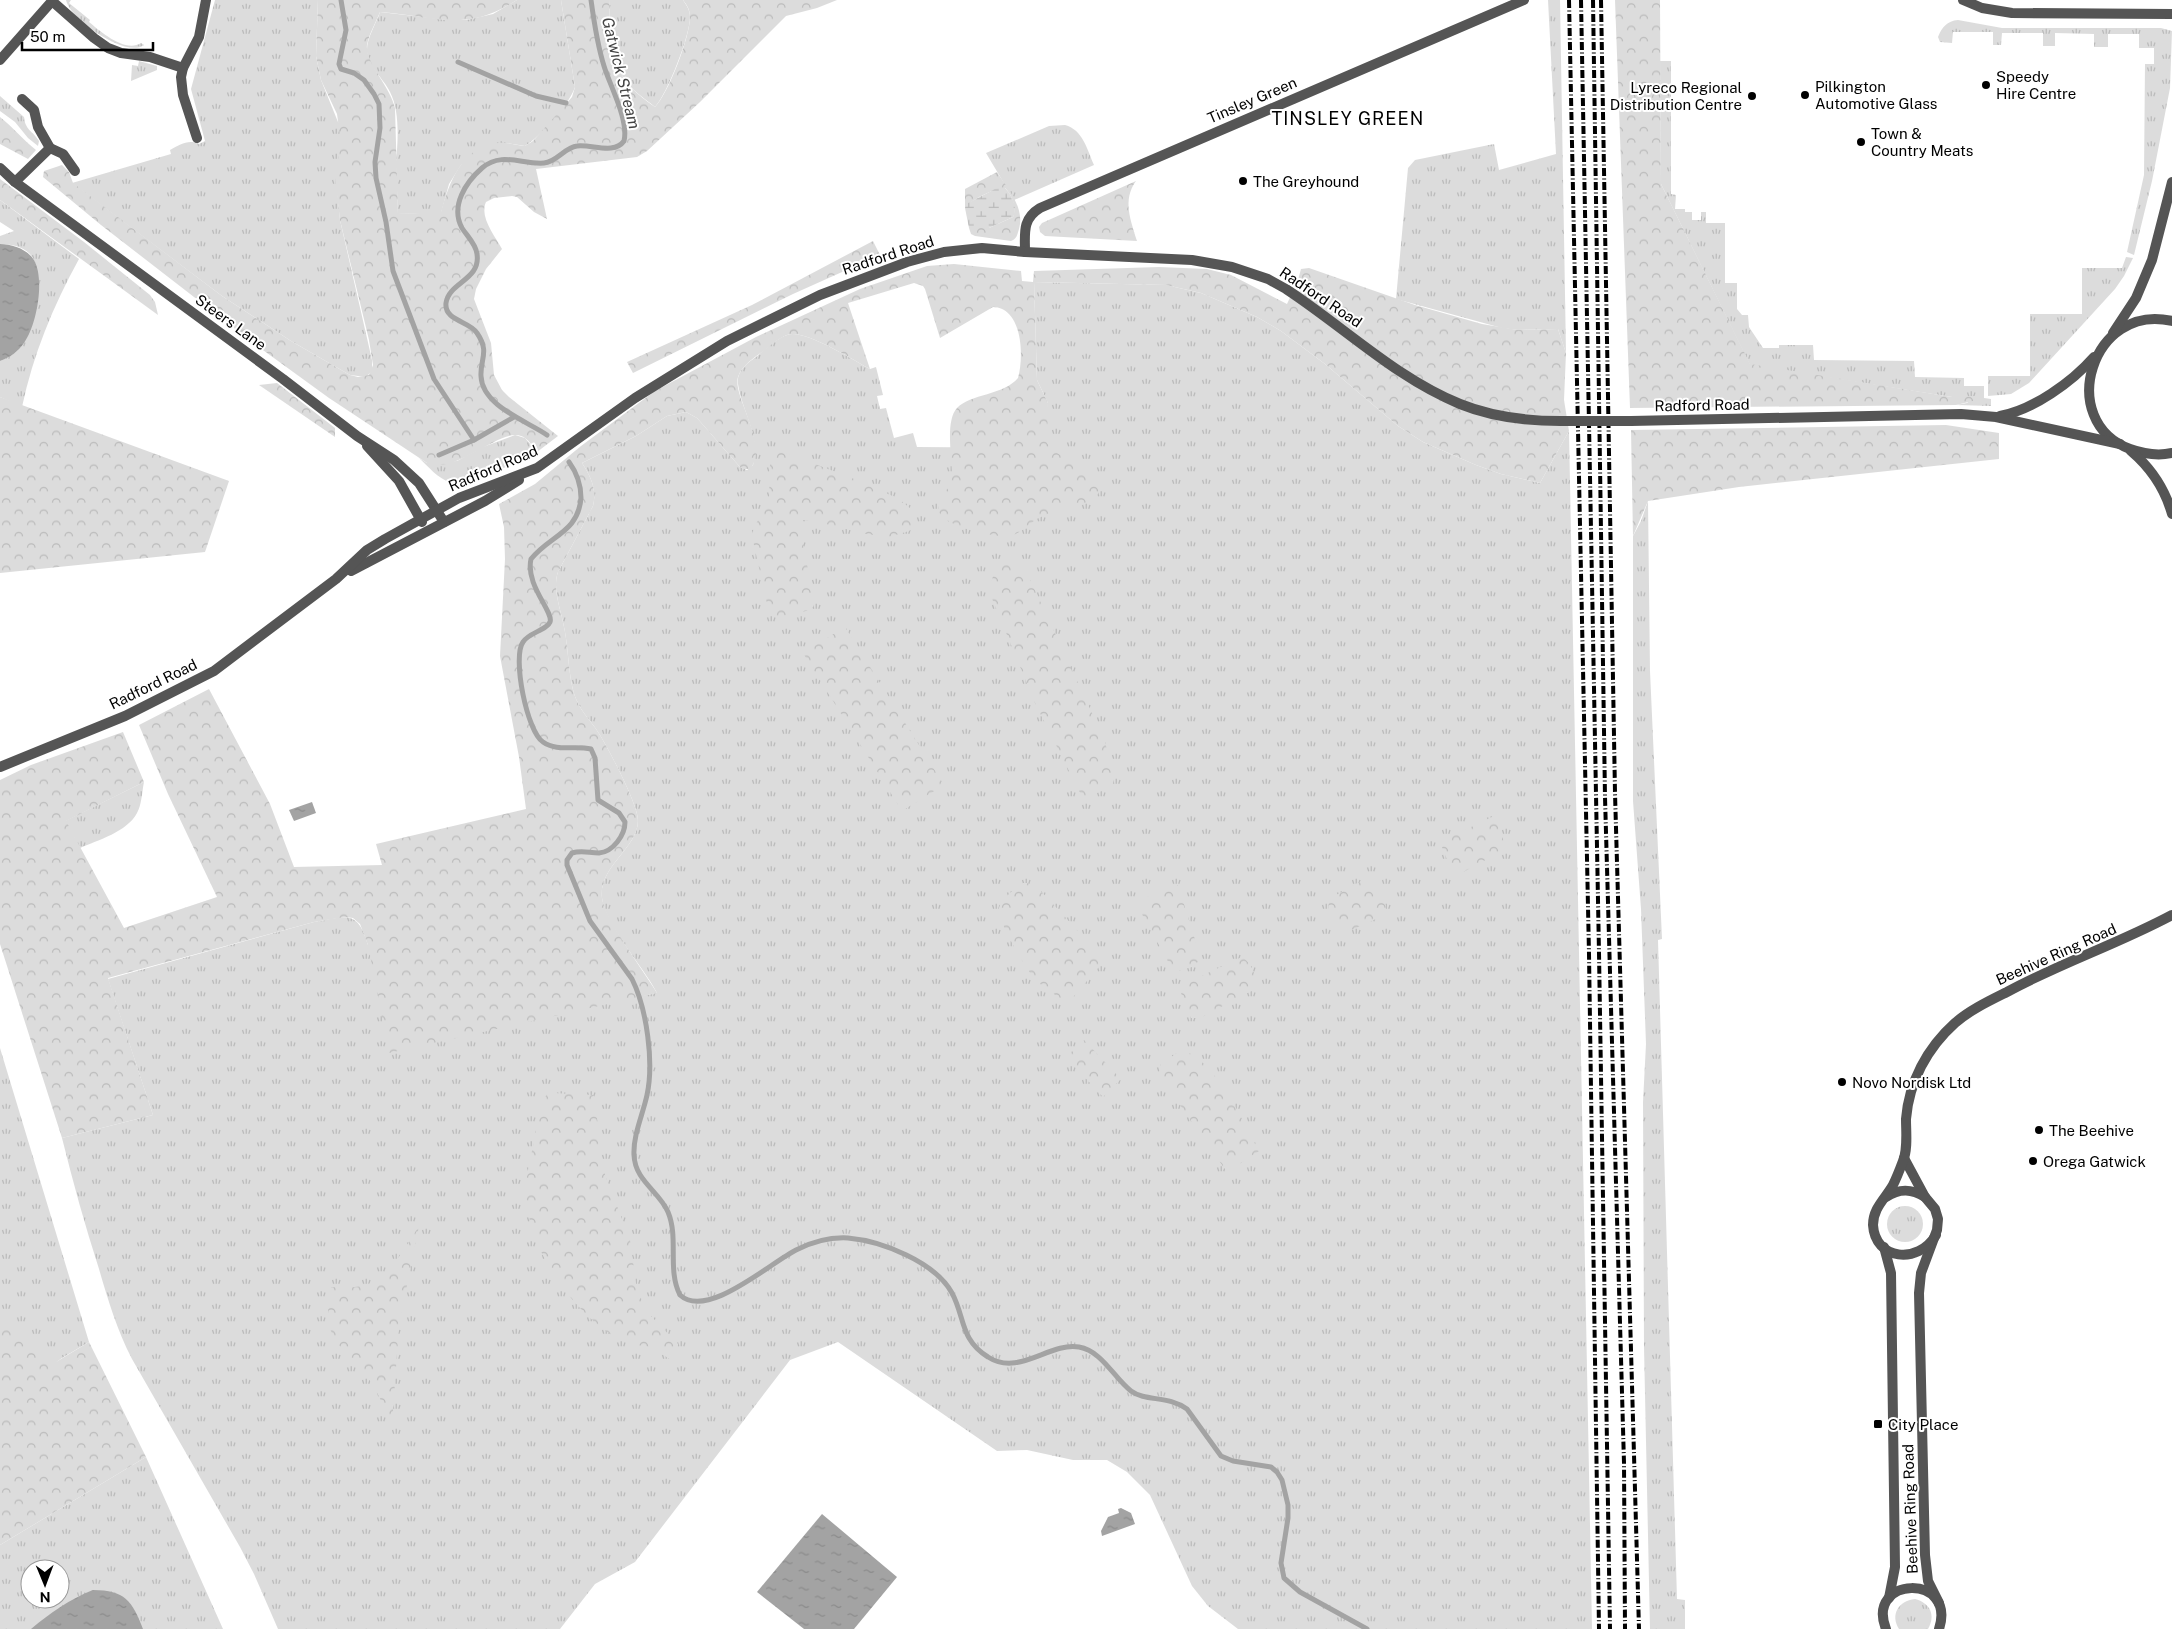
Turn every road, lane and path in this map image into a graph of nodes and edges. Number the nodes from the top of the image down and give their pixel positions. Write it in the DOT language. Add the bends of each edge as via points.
graph roads {
  1 [pos="52,0"];
  2 [pos="206,0"];
  3 [pos="1524,0"];
  4 [pos="1963,0"];
  5 [pos="2172,14"];
  6 [pos="0,60"];
  7 [pos="183,68"];
  8 [pos="22,99"];
  9 [pos="197,138"];
  10 [pos="50,148"];
  11 [pos="0,168"];
  12 [pos="75,171"];
  13 [pos="15,182"];
  14 [pos="2172,182"];
  15 [pos="1025,252"];
  16 [pos="2172,321"];
  17 [pos="2110,338"];
  18 [pos="2099,351"];
  19 [pos="1996,417"];
  20 [pos="357,436"];
  21 [pos="2123,446"];
  22 [pos="2172,453"];
  23 [pos="530,472"];
  24 [pos="436,509"];
  25 [pos="2172,514"];
  26 [pos="420,518"];
  27 [pos="444,522"];
  28 [pos="427,531"];
  29 [pos="329,585"];
  30 [pos="0,767"];
  31 [pos="2172,916"];
  32 [pos="1904,1158"];
  33 [pos="1886,1197"];
  34 [pos="1925,1197"];
  35 [pos="1936,1235"];
  36 [pos="1884,1247"];
  37 [pos="1889,1598"];
  38 [pos="1939,1603"];
  39 [pos="1886,1629"];
  40 [pos="1939,1629"];
  1 -- 6 [label="street"];
  1 -- 7 [label="street" via="108,48"];
  2 -- 7 [label="street" via="199,37"];
  3 -- 15 [label="street, Tinsley Green" via="1040,208 1029,216 1026,224"];
  4 -- 5 [label="street" via="1982,8 2012,13"];
  7 -- 9 [label="street" via="183,95"];
  8 -- 10 [label="street" via="34,110 38,127"];
  10 -- 12 [label="street" via="63,154"];
  10 -- 13 [label="street"];
  11 -- 13 [label="street, Steers Lane"];
  13 -- 20 [label="street, Steers Lane"];
  14 -- 17 [label="street" via="2146,274 2136,298"];
  15 -- 19 [label="street, Radford Road, bridge" via="1207,261 1268,279 1408,376 1452,401 1505,416 1561,422 1953,414"];
  15 -- 23 [label="street, Radford Road" via="982,248 944,252 820,294 727,341 683,368"];
  16 -- 17 [label="street" via="2142,321"];
  17 -- 18 [label="street, Radford Road"];
  18 -- 19 [label="street, Radford Road" via="2057,389 2022,408"];
  18 -- 21 [label="street" via="2090,374 2090,399 2105,431"];
  19 -- 21 [label="street, Radford Road"];
  20 -- 24 [label="street, Steers Lane" via="387,454 413,476"];
  20 -- 26 [label="street" via="394,475"];
  21 -- 22 [label="street, Radford Road" via="2146,454"];
  21 -- 25 [label="street" via="2142,461 2157,480"];
  23 -- 24 [label="street, Radford Road" via="467,494"];
  23 -- 27 [label="street"];
  24 -- 26 [label="street, Radford Road"];
  24 -- 27 [label="street, Steers Lane"];
  26 -- 28 [label="street"];
  26 -- 29 [label="street, Radford Road" via="368,550"];
  27 -- 28 [label="street"];
  28 -- 29 [label="street"];
  29 -- 30 [label="street, Radford Road" via="214,671 125,716"];
  31 -- 32 [label="street, Beehive Ring Road" via="2037,976 1977,1008 1955,1024 1927,1056 1914,1081 1908,1105"];
  32 -- 33 [label="street, Beehive Ring Road"];
  32 -- 34 [label="street, Beehive Ring Road"];
  33 -- 34 [label="street" via="1905,1190"];
  33 -- 36 [label="street, Beehive Ring Road" via="1876,1210 1873,1222 1875,1233"];
  34 -- 35 [label="street, Beehive Ring Road" via="1937,1214"];
  35 -- 36 [label="street" via="1927,1248 1913,1254 1896,1254"];
  35 -- 38 [label="street, Beehive Ring Road" via="1921,1273 1919,1293 1925,1555 1928,1581"];
  36 -- 37 [label="street, Beehive Ring Road" via="1891,1273 1896,1567"];
  37 -- 38 [label="street" via="1901,1589 1916,1587"];
  37 -- 39 [label="street, Beehive Ring Road" via="1883,1616"];
  38 -- 40 [label="street" via="1942,1617"];
}
